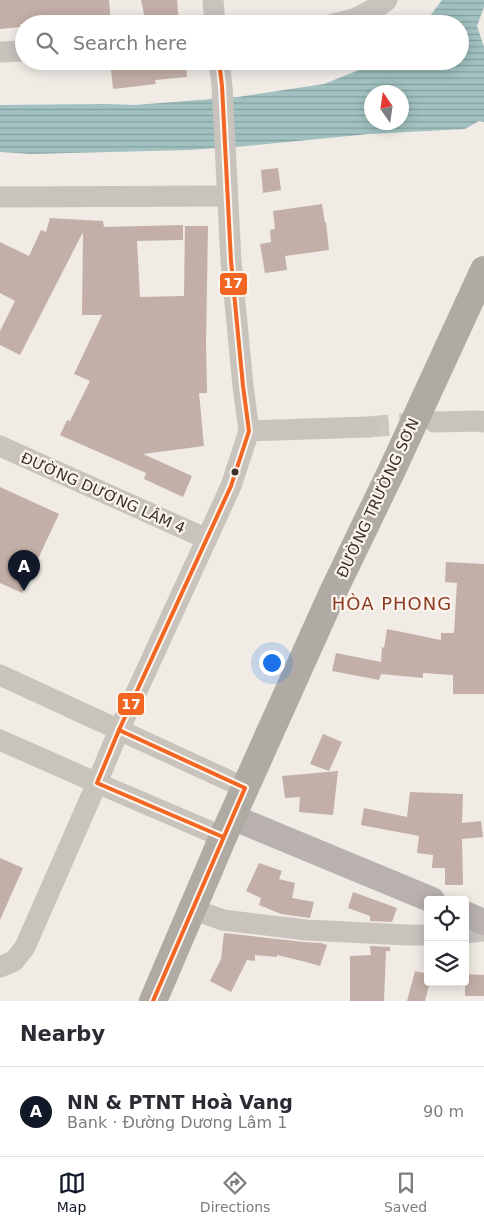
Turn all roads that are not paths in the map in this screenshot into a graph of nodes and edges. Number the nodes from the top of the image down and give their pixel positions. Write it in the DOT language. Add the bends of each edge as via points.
graph roads {
  1 [pos="213,0"];
  2 [pos="382,2"];
  3 [pos="214,15"];
  4 [pos="361,15"];
  5 [pos="15,51"];
  6 [pos="0,52"];
  7 [pos="220,70"];
  8 [pos="228,196"];
  9 [pos="0,197"];
  10 [pos="484,270"];
  11 [pos="434,422"];
  12 [pos="484,422"];
  13 [pos="368,427"];
  14 [pos="249,432"];
  15 [pos="0,446"];
  16 [pos="207,539"];
  17 [pos="0,676"];
  18 [pos="119,730"];
  19 [pos="0,740"];
  20 [pos="97,783"];
  21 [pos="245,788"];
  22 [pos="228,827"];
  23 [pos="424,897"];
  24 [pos="192,909"];
  25 [pos="469,916"];
  26 [pos="484,922"];
  27 [pos="484,931"];
  28 [pos="469,933"];
  29 [pos="424,935"];
  30 [pos="0,967"];
  31 [pos="153,1001"];
  1 -- 3 [label="street"];
  2 -- 4 [label="street"];
  5 -- 6 [label="street"];
  7 -- 8 [label="street"];
  8 -- 9 [label="street"];
  8 -- 14 [label="street" via="231,261"];
  10 -- 21 [label="highway, ĐƯỜNG TRƯỜNG SƠN"];
  11 -- 12 [label="street"];
  13 -- 14 [label="street"];
  14 -- 16 [label="street" via="232,486"];
  15 -- 16 [label="street, ĐƯỜNG DƯƠNG LÂM 4"];
  16 -- 18 [label="street"];
  17 -- 18 [label="street"];
  18 -- 20 [label="street"];
  18 -- 21 [label="street"];
  19 -- 20 [label="street"];
  20 -- 22 [label="street"];
  20 -- 30 [label="street" via="25,947 14,961"];
  21 -- 22 [label="highway, ĐƯỜNG TRƯỜNG SƠN"];
  22 -- 23 [label="main road"];
  22 -- 24 [label="highway, ĐƯỜNG TRƯỜNG SƠN"];
  24 -- 29 [label="street" via="223,920 306,930"];
  24 -- 31 [label="highway, ĐƯỜNG TRƯỜNG SƠN"];
  25 -- 26 [label="main road"];
  27 -- 28 [label="street"];
}
